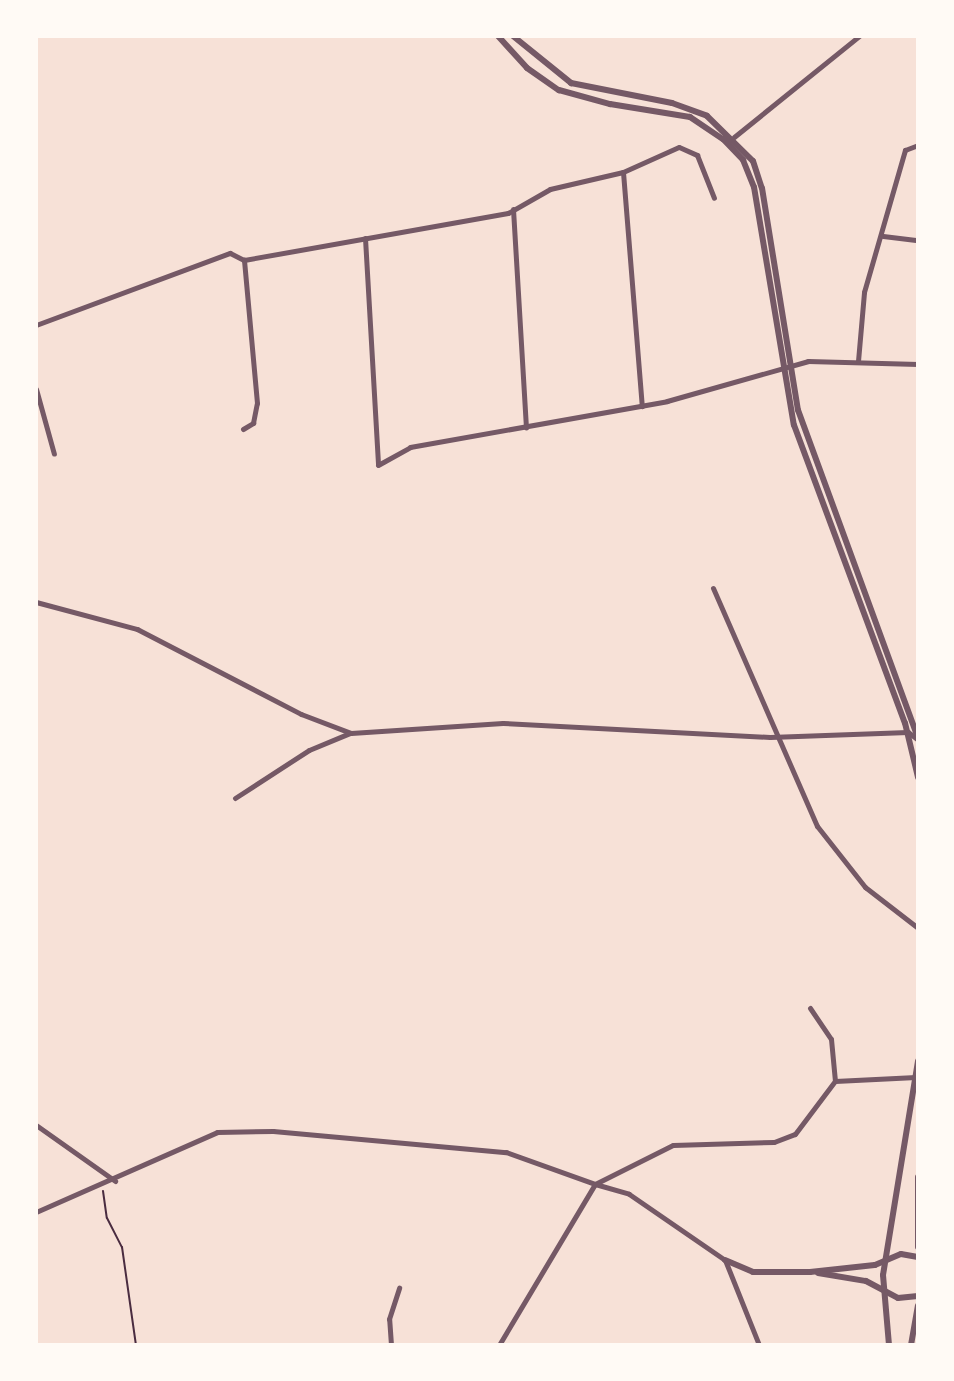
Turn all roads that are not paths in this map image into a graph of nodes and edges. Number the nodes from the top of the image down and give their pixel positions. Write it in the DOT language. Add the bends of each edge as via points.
graph roads {
  1 [pos="498,36"];
  2 [pos="513,36"];
  3 [pos="859,36"];
  4 [pos="734,137"];
  5 [pos="918,145"];
  6 [pos="623,172"];
  7 [pos="714,198"];
  8 [pos="513,208"];
  9 [pos="883,236"];
  10 [pos="365,238"];
  11 [pos="918,240"];
  12 [pos="244,260"];
  13 [pos="36,325"];
  14 [pos="858,361"];
  15 [pos="918,364"];
  16 [pos="786,369"];
  17 [pos="36,389"];
  18 [pos="642,406"];
  19 [pos="526,428"];
  20 [pos="243,429"];
  21 [pos="54,454"];
  22 [pos="713,588"];
  23 [pos="36,602"];
  24 [pos="908,732"];
  25 [pos="351,733"];
  26 [pos="775,737"];
  27 [pos="918,739"];
  28 [pos="918,777"];
  29 [pos="235,798"];
  30 [pos="918,928"];
  31 [pos="810,1008"];
  32 [pos="918,1061"];
  33 [pos="916,1076"];
  34 [pos="835,1081"];
  35 [pos="36,1125"];
  36 [pos="918,1177"];
  37 [pos="115,1181"];
  38 [pos="595,1184"];
  39 [pos="36,1212"];
  40 [pos="918,1247"];
  41 [pos="918,1257"];
  42 [pos="725,1260"];
  43 [pos="889,1261"];
  44 [pos="810,1272"];
  45 [pos="399,1288"];
  46 [pos="887,1289"];
  47 [pos="918,1296"];
  48 [pos="918,1306"];
  49 [pos="391,1345"];
  50 [pos="499,1345"];
  51 [pos="759,1345"];
  52 [pos="889,1345"];
  53 [pos="911,1345"];
  1 -- 16 [label="street" via="527,68 559,90 690,117 735,150 754,187"];
  2 -- 4 [label="street" via="571,83 691,108"];
  3 -- 4 [label="street"];
  4 -- 16 [label="street" via="759,177"];
  5 -- 9 [label="street" via="905,150"];
  6 -- 7 [label="street" via="679,147 689,149 702,164"];
  6 -- 8 [label="street" via="550,189"];
  6 -- 18 [label="street"];
  8 -- 10 [label="street"];
  8 -- 19 [label="street"];
  9 -- 11 [label="street"];
  9 -- 14 [label="street" via="864,292"];
  10 -- 12 [label="street"];
  10 -- 19 [label="street" via="378,465 410,447"];
  12 -- 13 [label="street" via="230,253 217,256 103,304"];
  12 -- 20 [label="street" via="257,403 253,423"];
  14 -- 15 [label="street"];
  14 -- 16 [label="street"];
  16 -- 18 [label="street"];
  16 -- 24 [label="street" via="806,464"];
  16 -- 27 [label="street"];
  17 -- 21 [label="street"];
  18 -- 19 [label="street"];
  22 -- 26 [label="street"];
  23 -- 25 [label="street" via="137,629 301,714"];
  24 -- 26 [label="street"];
  24 -- 27 [label="street"];
  24 -- 28 [label="street"];
  25 -- 26 [label="street" via="503,723"];
  25 -- 29 [label="street" via="309,750"];
  26 -- 30 [label="street" via="833,848 865,887"];
  31 -- 34 [label="street" via="831,1039"];
  32 -- 33 [label="street"];
  33 -- 34 [label="street"];
  33 -- 43 [label="street"];
  34 -- 38 [label="street" via="802,1128 787,1138 673,1145"];
  35 -- 37 [label="street"];
  36 -- 40 [label="street"];
  37 -- 38 [label="street" via="201,1137 273,1131 506,1152"];
  37 -- 39 [label="street"];
  38 -- 42 [label="street" via="629,1194"];
  38 -- 50 [label="street"];
  41 -- 43 [label="street" via="901,1254"];
  42 -- 44 [label="street" via="753,1272"];
  42 -- 51 [label="street"];
  43 -- 44 [label="street"];
  43 -- 46 [label="street" via="883,1275"];
  44 -- 46 [label="street"];
  45 -- 49 [label="street" via="389,1319"];
  46 -- 47 [label="street" via="898,1298"];
  46 -- 52 [label="street"];
  48 -- 53 [label="street"];
}
